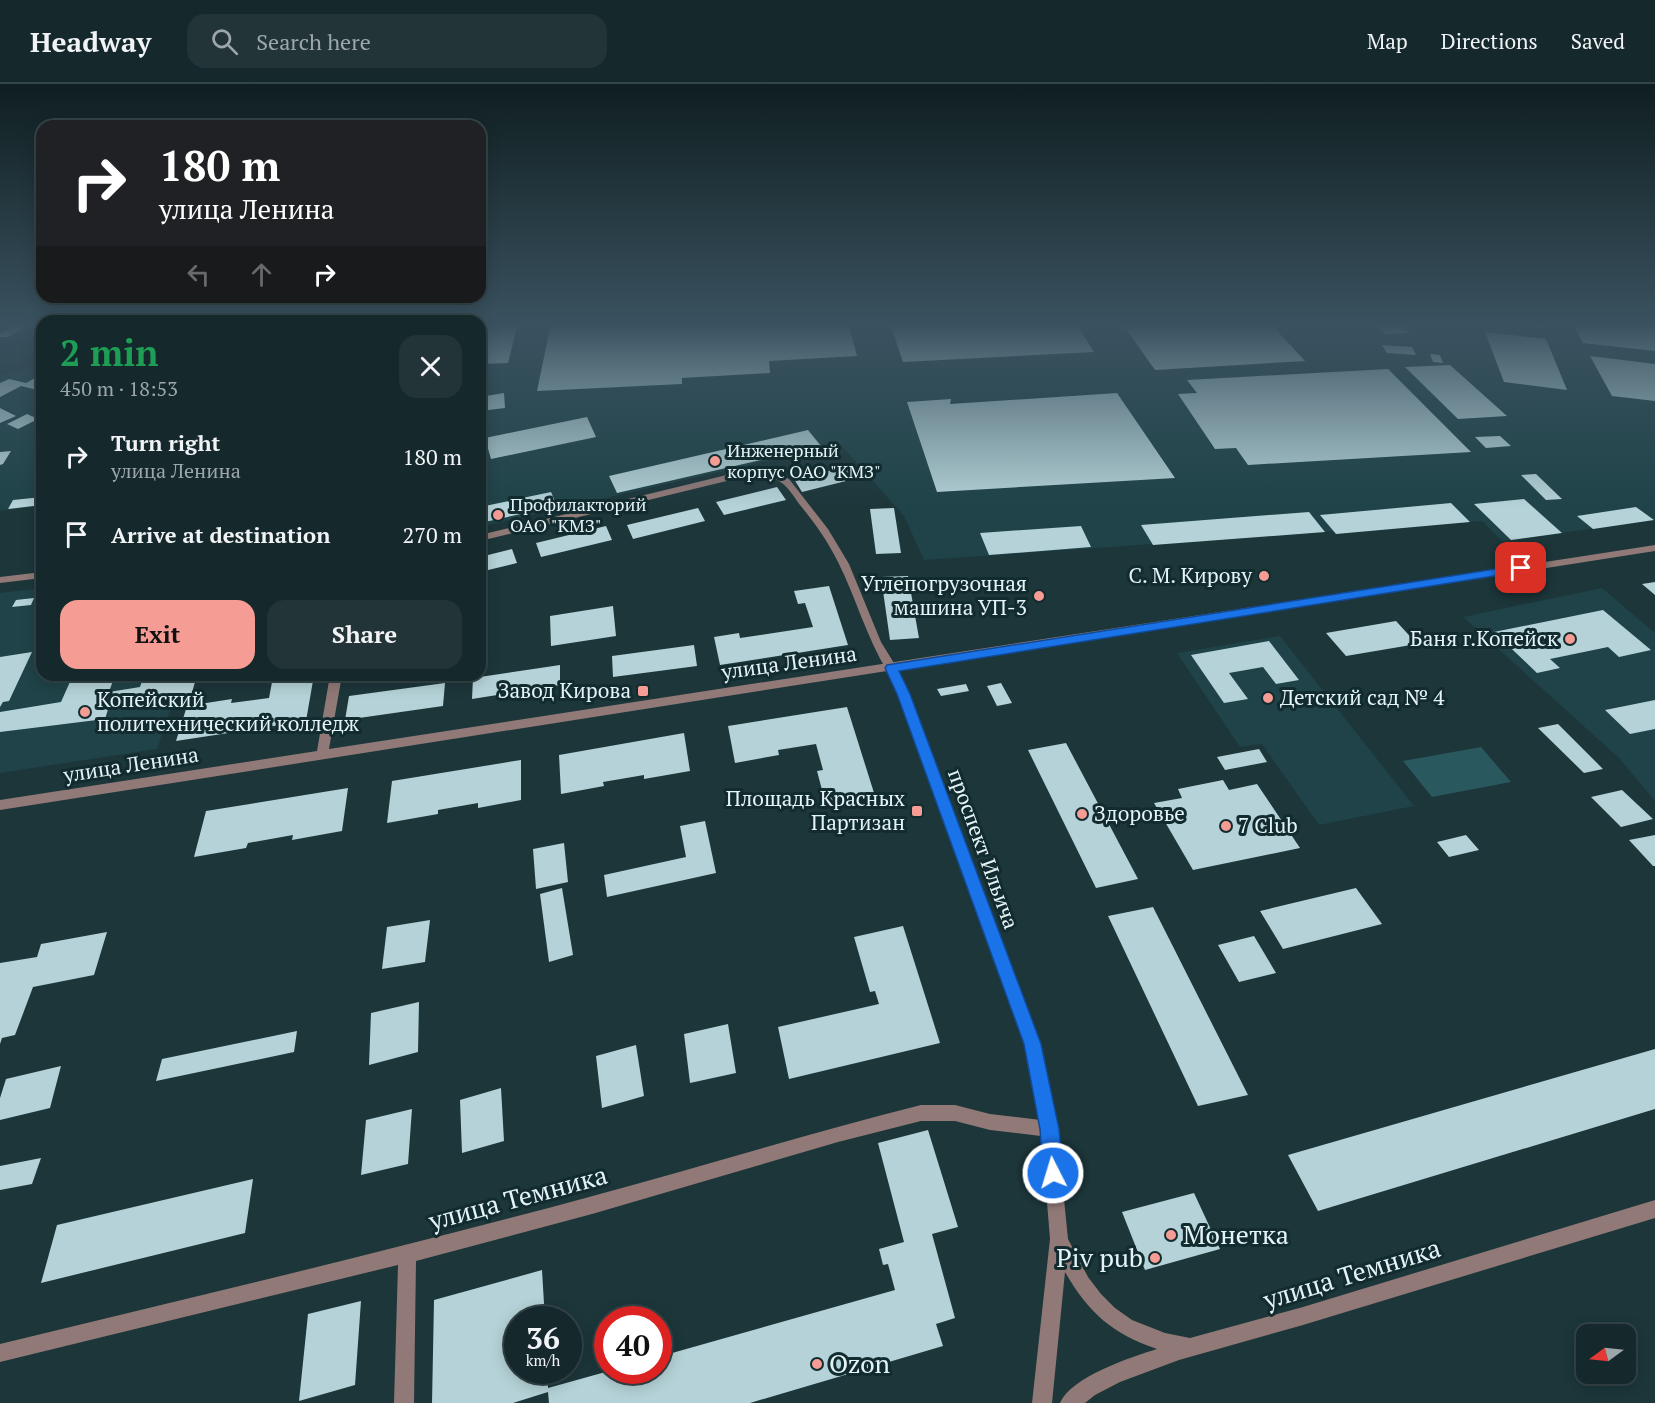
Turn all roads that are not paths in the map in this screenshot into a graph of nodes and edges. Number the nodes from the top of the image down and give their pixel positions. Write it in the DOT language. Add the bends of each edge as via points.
graph roads {
  1 [pos="486,537"];
  2 [pos="1655,548"];
  3 [pos="36,576"];
  4 [pos="0,580"];
  5 [pos="891,668"];
  6 [pos="335,681"];
  7 [pos="322,755"];
  8 [pos="0,805"];
  9 [pos="1049,1129"];
  10 [pos="1655,1209"];
  11 [pos="1059,1239"];
  12 [pos="407,1254"];
  13 [pos="1193,1348"];
  14 [pos="0,1353"];
  15 [pos="404,1403"];
  16 [pos="1042,1403"];
  17 [pos="1070,1403"];
  1 -- 5 [label="street, проспект Ильича" via="739,475 768,474 786,481 835,547 871,634"];
  2 -- 5 [label="street, улица Ленина"];
  3 -- 4 [label="street"];
  5 -- 7 [label="street, улица Ленина"];
  5 -- 9 [label="street, проспект Ильича" via="904,694 1032,1044"];
  6 -- 7 [label="street"];
  7 -- 8 [label="street, улица Ленина"];
  9 -- 11 [label="street, проспект Ильича"];
  9 -- 12 [label="street, улица Темника" via="955,1113 921,1113"];
  10 -- 13 [label="street, улица Темника"];
  11 -- 13 [label="street" via="1070,1267 1092,1301 1125,1328 1164,1344"];
  11 -- 16 [label="street, проспект Ильича"];
  12 -- 14 [label="street, улица Темника"];
  12 -- 15 [label="street"];
  13 -- 17 [label="street, улица Темника" via="1117,1373"];
}
